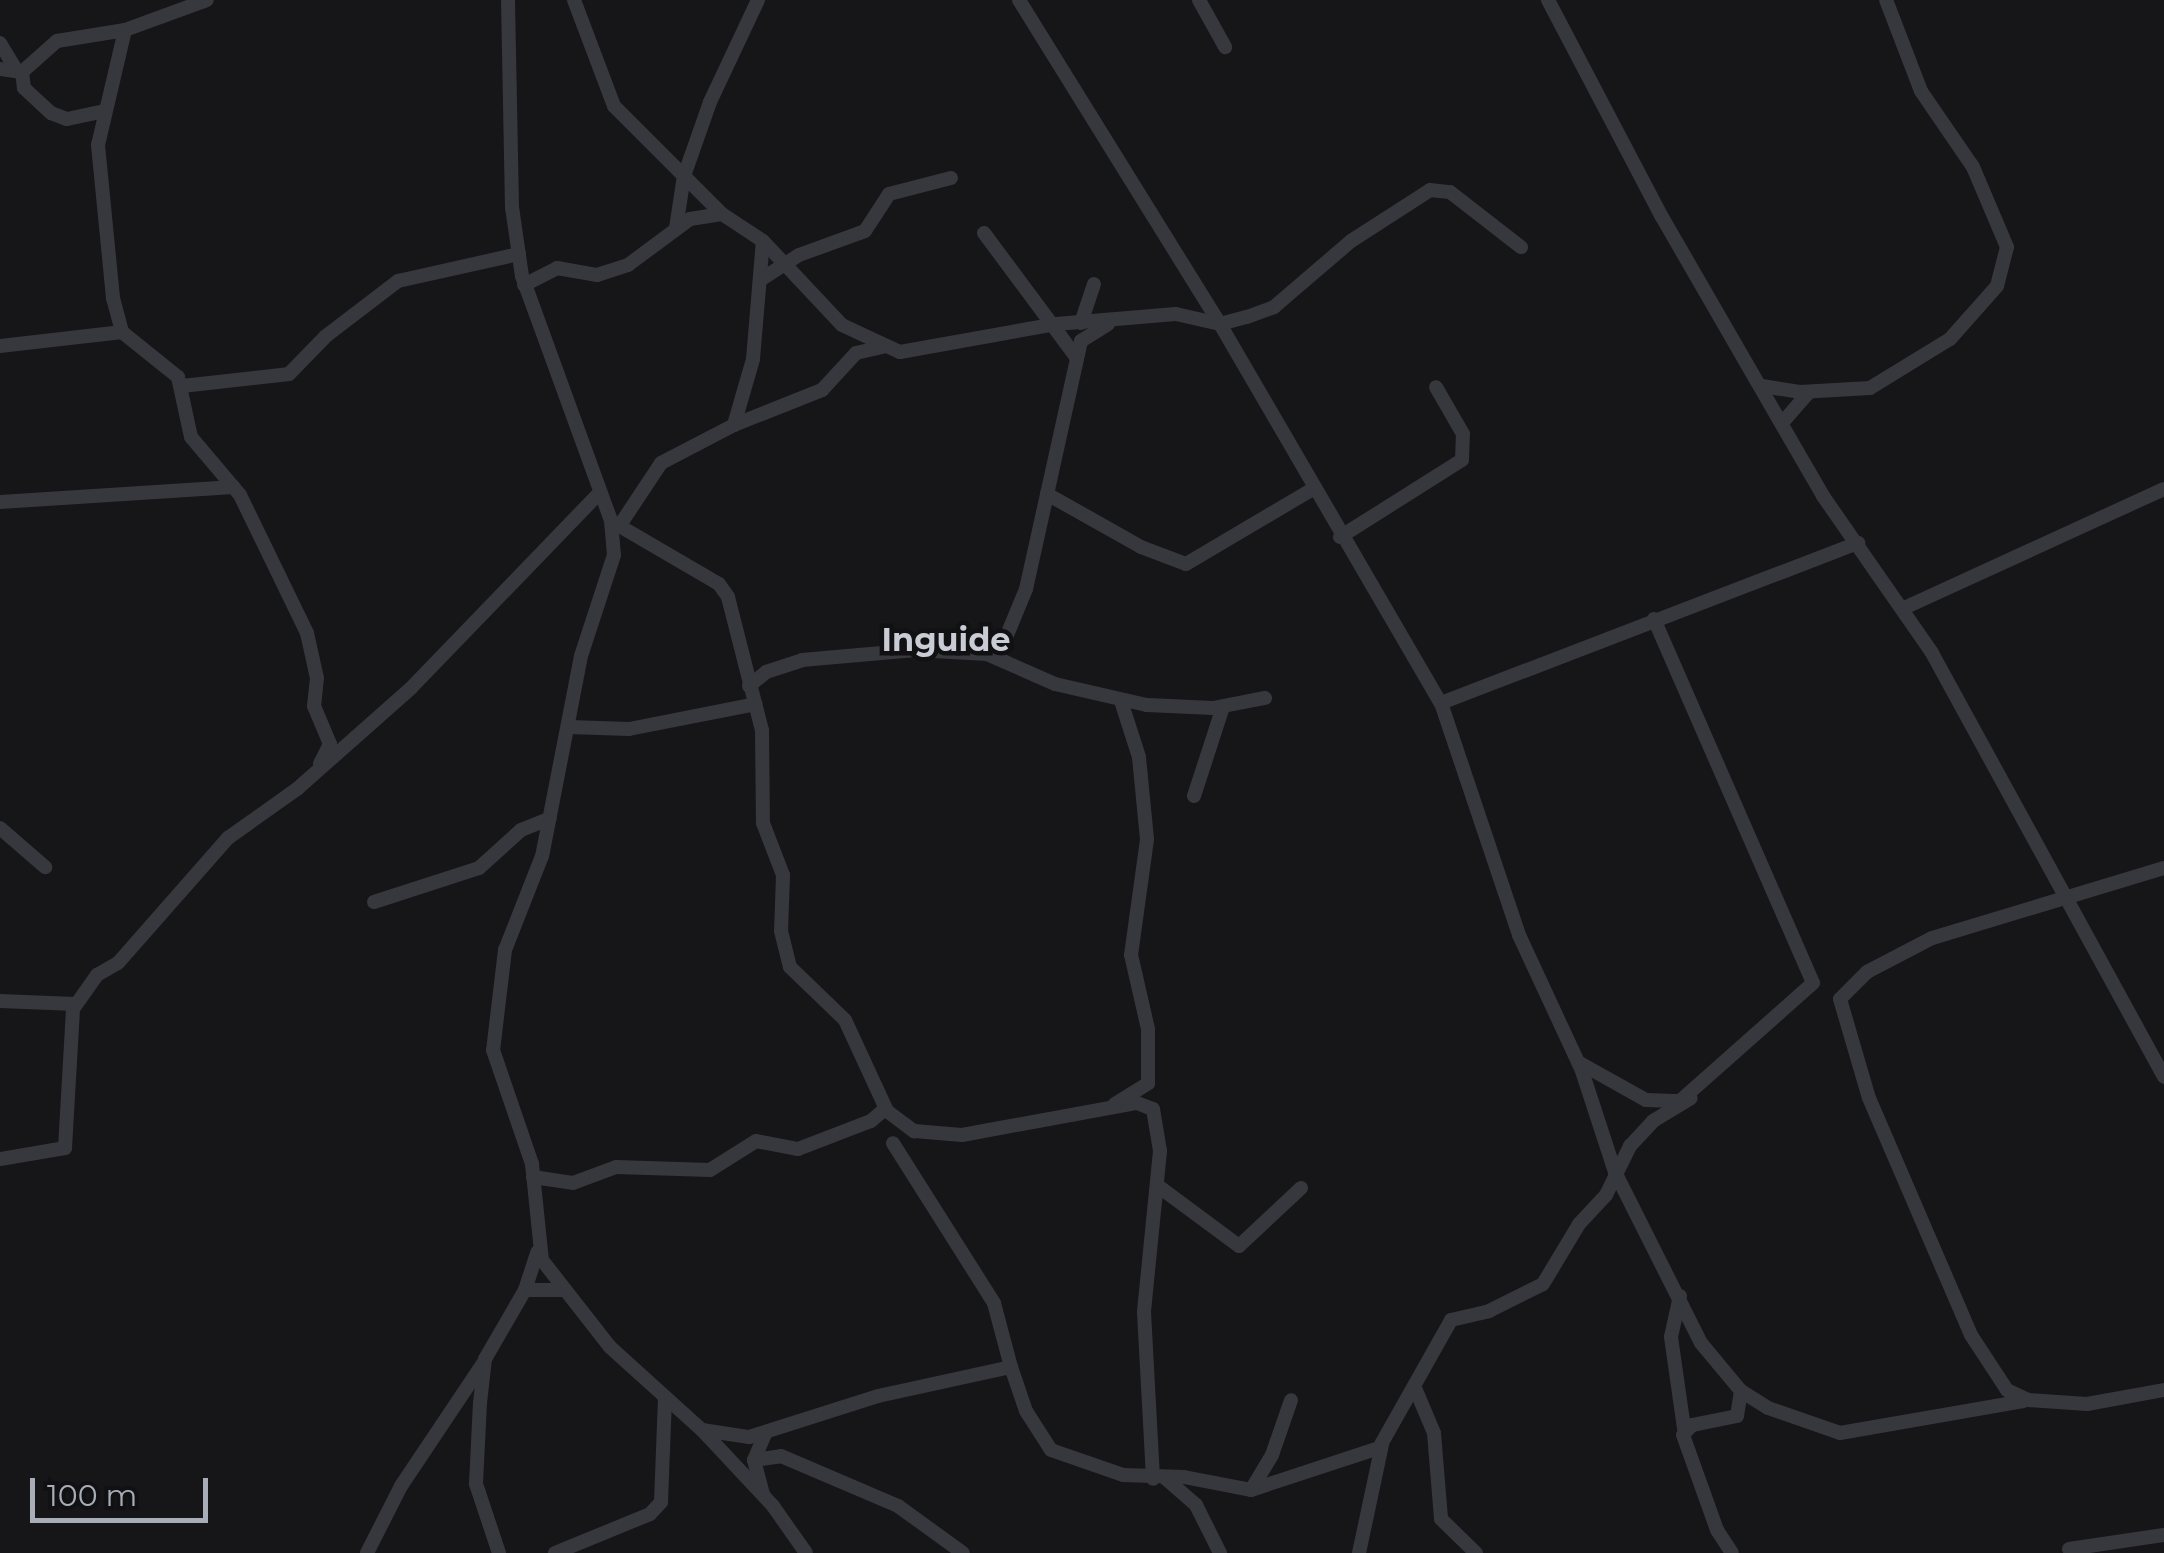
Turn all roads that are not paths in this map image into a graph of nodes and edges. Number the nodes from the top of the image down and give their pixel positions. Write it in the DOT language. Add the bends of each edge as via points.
graph roads {
  1 [pos="208,0"];
  2 [pos="508,0"];
  3 [pos="574,0"];
  4 [pos="758,0"];
  5 [pos="1199,0"];
  6 [pos="1548,0"];
  7 [pos="1886,0"];
  8 [pos="1022,1"];
  9 [pos="125,30"];
  10 [pos="0,43"];
  11 [pos="1224,47"];
  12 [pos="12,70"];
  13 [pos="104,112"];
  14 [pos="684,176"];
  15 [pos="951,178"];
  16 [pos="722,214"];
  17 [pos="676,228"];
  18 [pos="984,233"];
  19 [pos="764,242"];
  20 [pos="1521,247"];
  21 [pos="518,254"];
  22 [pos="788,265"];
  23 [pos="760,280"];
  24 [pos="524,284"];
  25 [pos="1094,284"];
  26 [pos="1116,320"];
  27 [pos="1081,323"];
  28 [pos="1056,324"];
  29 [pos="1220,324"];
  30 [pos="122,332"];
  31 [pos="0,346"];
  32 [pos="883,347"];
  33 [pos="1077,358"];
  34 [pos="182,386"];
  35 [pos="1762,386"];
  36 [pos="1436,388"];
  37 [pos="1813,389"];
  38 [pos="1782,423"];
  39 [pos="734,425"];
  40 [pos="234,486"];
  41 [pos="1313,489"];
  42 [pos="2164,489"];
  43 [pos="600,492"];
  44 [pos="1047,494"];
  45 [pos="0,502"];
  46 [pos="616,523"];
  47 [pos="1340,537"];
  48 [pos="1858,542"];
  49 [pos="1904,608"];
  50 [pos="1654,619"];
  51 [pos="998,657"];
  52 [pos="749,686"];
  53 [pos="1264,698"];
  54 [pos="1121,700"];
  55 [pos="1441,703"];
  56 [pos="756,704"];
  57 [pos="1223,707"];
  58 [pos="569,727"];
  59 [pos="316,771"];
  60 [pos="1194,796"];
  61 [pos="550,818"];
  62 [pos="0,828"];
  63 [pos="45,867"];
  64 [pos="2164,868"];
  65 [pos="2064,900"];
  66 [pos="374,902"];
  67 [pos="0,1001"];
  68 [pos="75,1004"];
  69 [pos="1577,1062"];
  70 [pos="2164,1077"];
  71 [pos="1680,1100"];
  72 [pos="1110,1108"];
  73 [pos="885,1109"];
  74 [pos="893,1144"];
  75 [pos="0,1159"];
  76 [pos="1615,1172"];
  77 [pos="534,1177"];
  78 [pos="1158,1186"];
  79 [pos="1302,1188"];
  80 [pos="537,1252"];
  81 [pos="525,1290"];
  82 [pos="565,1290"];
  83 [pos="1680,1296"];
  84 [pos="485,1359"];
  85 [pos="1011,1367"];
  86 [pos="1415,1388"];
  87 [pos="2164,1390"];
  88 [pos="1741,1391"];
  89 [pos="665,1398"];
  90 [pos="1291,1400"];
  91 [pos="2028,1400"];
  92 [pos="1768,1408"];
  93 [pos="1737,1416"];
  94 [pos="1684,1428"];
  95 [pos="702,1430"];
  96 [pos="765,1434"];
  97 [pos="1382,1445"];
  98 [pos="754,1460"];
  99 [pos="1158,1478"];
  100 [pos="1251,1490"];
  101 [pos="764,1496"];
  102 [pos="2164,1535"];
  103 [pos="2068,1549"];
  104 [pos="367,1553"];
  105 [pos="499,1553"];
  106 [pos="556,1553"];
  107 [pos="806,1553"];
  108 [pos="963,1553"];
  109 [pos="1220,1553"];
  110 [pos="1360,1553"];
  111 [pos="1476,1553"];
  112 [pos="1732,1553"];
  1 -- 9 [label="street"];
  2 -- 21 [label="street"];
  3 -- 14 [label="street" via="602,87 628,124"];
  4 -- 14 [label="street"];
  5 -- 11 [label="street"];
  6 -- 35 [label="street" via="1662,217"];
  7 -- 37 [label="street" via="1922,90 1974,167 2007,248 2005,260 1998,286 1972,322 1923,358 1870,388"];
  8 -- 29 [label="street"];
  9 -- 12 [label="street" via="57,41"];
  9 -- 13 [label="street"];
  10 -- 12 [label="street"];
  12 -- 13 [label="street" via="51,114 66,119"];
  13 -- 30 [label="street" via="98,145 112,298"];
  14 -- 16 [label="street"];
  14 -- 17 [label="street"];
  15 -- 22 [label="street" via="889,194 865,231"];
  16 -- 17 [label="street" via="706,213"];
  16 -- 19 [label="street"];
  17 -- 24 [label="street" via="628,265 597,275 557,268"];
  18 -- 28 [label="street"];
  19 -- 22 [label="street"];
  19 -- 23 [label="street"];
  20 -- 29 [label="street" via="1450,192 1430,190 1351,242 1274,307"];
  21 -- 24 [label="street"];
  21 -- 34 [label="street" via="398,280 289,374"];
  22 -- 23 [label="street"];
  22 -- 32 [label="street" via="842,325"];
  23 -- 39 [label="street" via="753,359"];
  24 -- 43 [label="street"];
  25 -- 27 [label="street"];
  26 -- 27 [label="street"];
  26 -- 29 [label="street" via="1176,314"];
  26 -- 33 [label="street" via="1089,334"];
  27 -- 28 [label="street"];
  28 -- 32 [label="street" via="936,349"];
  28 -- 33 [label="street"];
  29 -- 41 [label="street"];
  30 -- 31 [label="street"];
  30 -- 34 [label="street"];
  32 -- 39 [label="street" via="856,353 822,390"];
  33 -- 44 [label="street"];
  34 -- 40 [label="street" via="190,437"];
  35 -- 37 [label="street"];
  35 -- 38 [label="street"];
  36 -- 47 [label="street" via="1463,434 1462,460"];
  37 -- 38 [label="street"];
  38 -- 48 [label="street"];
  39 -- 46 [label="street" via="660,463"];
  40 -- 45 [label="street"];
  40 -- 59 [label="street" via="306,633 317,678 314,706 330,744"];
  41 -- 44 [label="street" via="1186,564 1140,547"];
  41 -- 47 [label="street"];
  42 -- 49 [label="street"];
  43 -- 46 [label="street"];
  43 -- 59 [label="street" via="411,688"];
  44 -- 51 [label="street" via="1026,589"];
  46 -- 52 [label="street" via="724,590"];
  46 -- 58 [label="street" via="614,556 586,634"];
  47 -- 55 [label="street"];
  48 -- 49 [label="street"];
  48 -- 50 [label="street"];
  49 -- 65 [label="street"];
  50 -- 55 [label="street"];
  50 -- 71 [label="street" via="1814,983"];
  51 -- 52 [label="street" via="916,650 802,660 766,672"];
  51 -- 54 [label="street" via="1019,671"];
  52 -- 56 [label="street"];
  53 -- 57 [label="street"];
  54 -- 57 [label="street"];
  54 -- 72 [label="street" via="1140,757 1147,840 1131,968 1148,1029 1148,1083"];
  55 -- 69 [label="street" via="1519,936"];
  56 -- 58 [label="street" via="628,729"];
  56 -- 73 [label="street" via="766,752 763,822 785,882 781,931 790,968 844,1020"];
  57 -- 60 [label="street"];
  58 -- 61 [label="street"];
  59 -- 68 [label="street" via="228,838"];
  61 -- 66 [label="street" via="521,830 479,868"];
  61 -- 77 [label="street" via="537,873 505,950 493,1026 497,1066"];
  62 -- 63 [label="street"];
  64 -- 65 [label="street"];
  65 -- 70 [label="street"];
  65 -- 91 [label="street" via="1922,942 1868,972 1840,999 1869,1098 1971,1335 2007,1390"];
  67 -- 68 [label="street"];
  68 -- 75 [label="street" via="65,1148"];
  69 -- 71 [label="street" via="1646,1100"];
  69 -- 76 [label="street"];
  71 -- 76 [label="street" via="1690,1098 1654,1120"];
  72 -- 73 [label="street" via="962,1135 914,1131"];
  72 -- 78 [label="street" via="1144,1103 1152,1109"];
  73 -- 77 [label="street" via="871,1121 798,1149 756,1141 710,1170 616,1167 573,1183"];
  74 -- 85 [label="street" via="994,1303"];
  76 -- 83 [label="street"];
  76 -- 86 [label="street" via="1548,1278 1489,1311 1453,1318"];
  77 -- 80 [label="street"];
  78 -- 79 [label="street" via="1239,1246"];
  78 -- 99 [label="street" via="1144,1312"];
  80 -- 81 [label="street"];
  80 -- 82 [label="street"];
  81 -- 82 [label="street"];
  81 -- 84 [label="street"];
  82 -- 89 [label="street" via="610,1347"];
  83 -- 88 [label="street" via="1701,1343"];
  83 -- 94 [label="street" via="1672,1337"];
  84 -- 104 [label="street" via="400,1486"];
  84 -- 105 [label="street" via="476,1484"];
  85 -- 96 [label="street" via="878,1396"];
  85 -- 99 [label="street" via="1026,1411 1050,1450 1103,1470"];
  86 -- 97 [label="street"];
  86 -- 111 [label="street" via="1434,1433 1441,1518"];
  87 -- 91 [label="street" via="2086,1404"];
  88 -- 92 [label="street"];
  88 -- 93 [label="street"];
  89 -- 95 [label="street"];
  89 -- 106 [label="street" via="661,1502 650,1514"];
  90 -- 100 [label="street"];
  91 -- 92 [label="street" via="1840,1433"];
  92 -- 93 [label="street"];
  93 -- 94 [label="street"];
  94 -- 112 [label="street" via="1704,1496"];
  95 -- 96 [label="street"];
  95 -- 101 [label="street"];
  96 -- 98 [label="street"];
  97 -- 100 [label="street"];
  97 -- 110 [label="street"];
  98 -- 101 [label="street"];
  98 -- 108 [label="street" via="781,1456 898,1506"];
  99 -- 100 [label="street"];
  99 -- 109 [label="street" via="1196,1505"];
  101 -- 107 [label="street"];
  102 -- 103 [label="street"];
}
